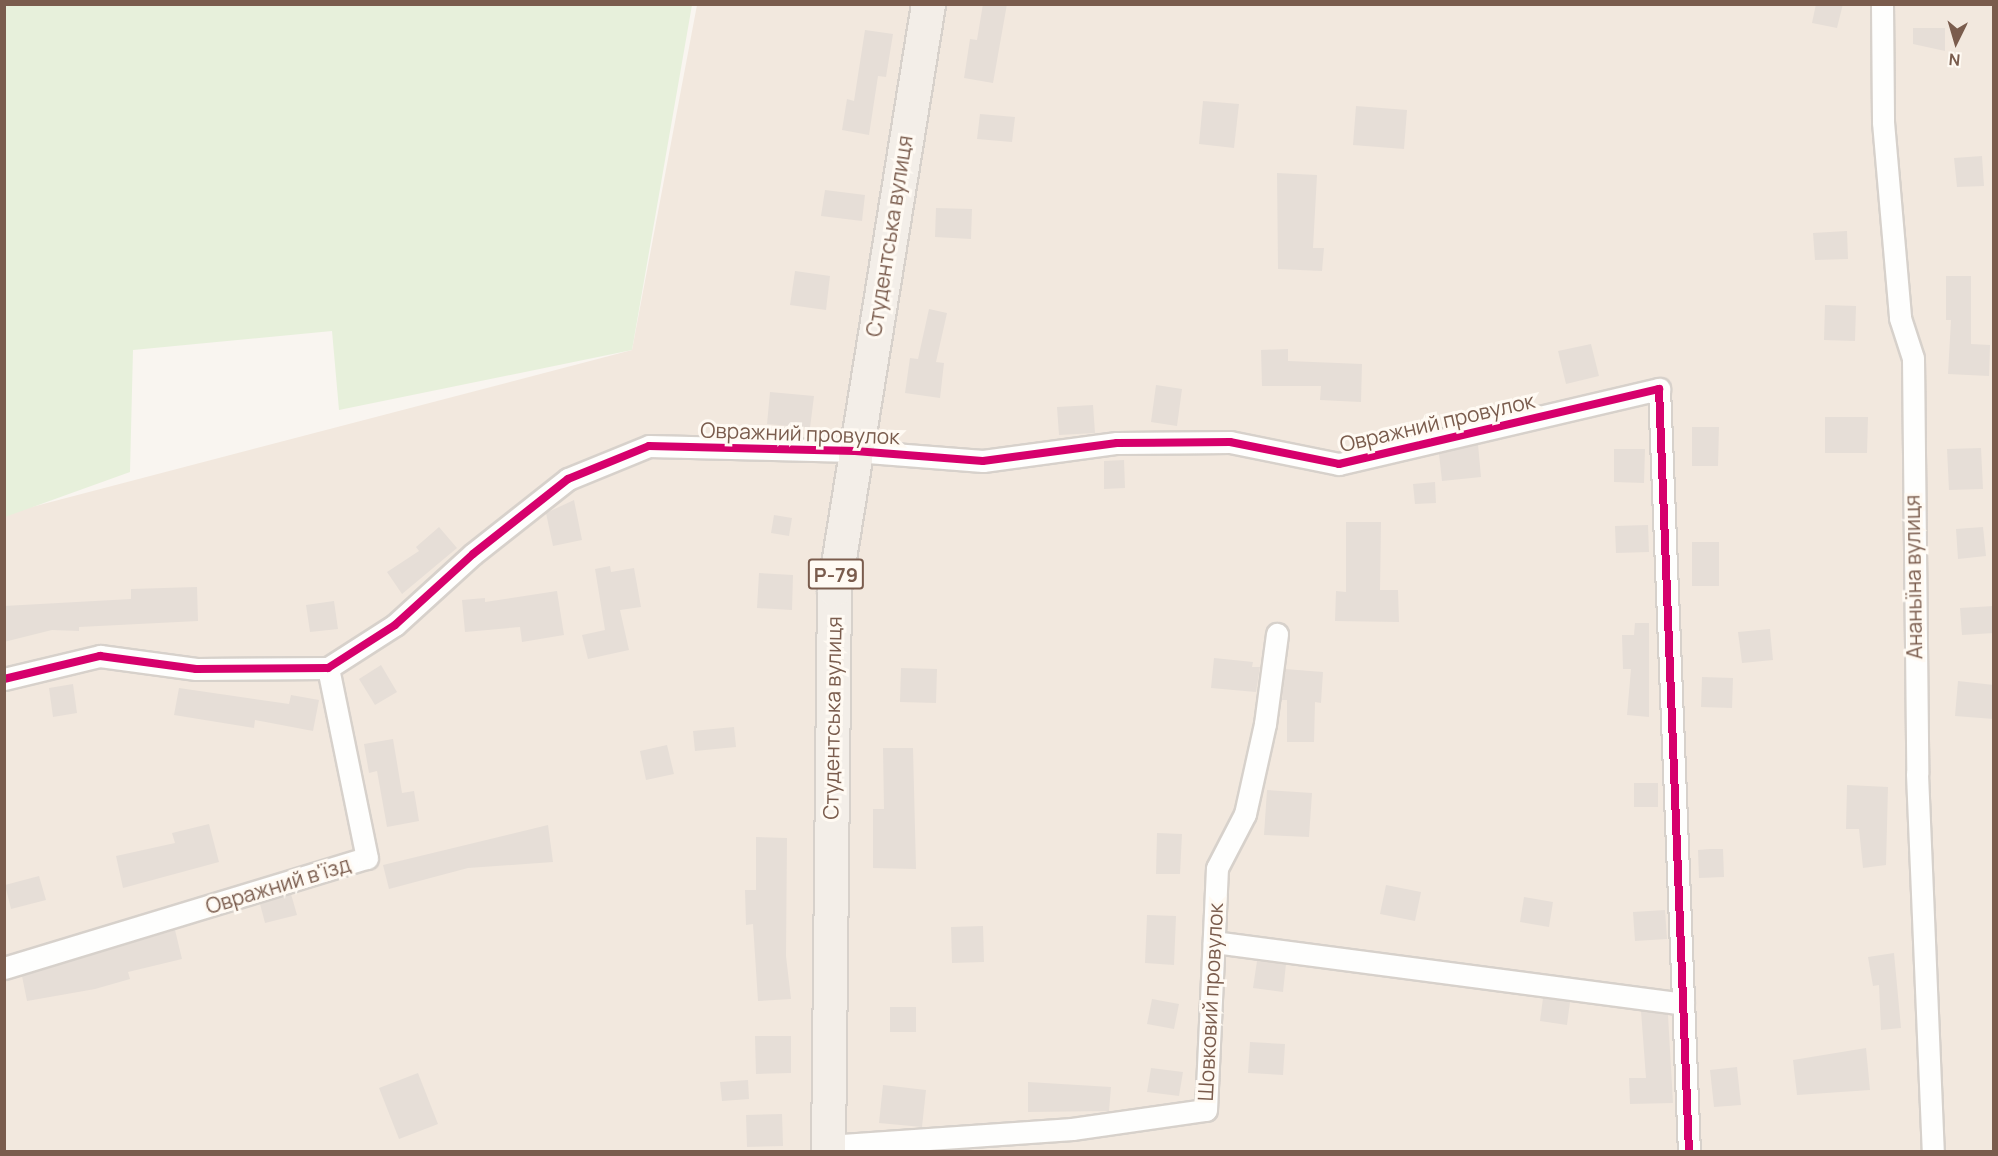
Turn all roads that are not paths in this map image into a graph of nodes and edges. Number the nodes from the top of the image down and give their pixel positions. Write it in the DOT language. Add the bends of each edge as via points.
graph roads {
  1 [pos="928,4"];
  2 [pos="1881,4"];
  3 [pos="855,451"];
  4 [pos="1277,634"];
  5 [pos="328,668"];
  6 [pos="4,679"];
  7 [pos="1214,942"];
  8 [pos="4,968"];
  9 [pos="1683,1004"];
  10 [pos="828,1149"];
  11 [pos="1689,1152"];
  12 [pos="1933,1152"];
  1 -- 3 [label="main road, Студентська вулиця / Р-79"];
  2 -- 12 [label="street, Ананьїна вулиця" via="1887,168 1900,318 1913,358 1917,774"];
  3 -- 5 [label="street, Овражний провулок" via="649,446 578,475 473,554 395,625"];
  3 -- 9 [label="street, Овражний провулок" via="983,461 1117,443 1230,442 1339,464 1659,389"];
  3 -- 10 [label="main road, Студентська вулиця / Р-79" via="834,589"];
  4 -- 7 [label="street, Шовковий провулок" via="1265,724 1245,814 1217,868"];
  5 -- 6 [label="street" via="196,669 100,656"];
  5 -- 8 [label="street, Овражний в'їзд" via="367,858"];
  7 -- 9 [label="street"];
  7 -- 10 [label="street, Шовковий провулок" via="1206,1110 1072,1129"];
  9 -- 11 [label="street"];
}
